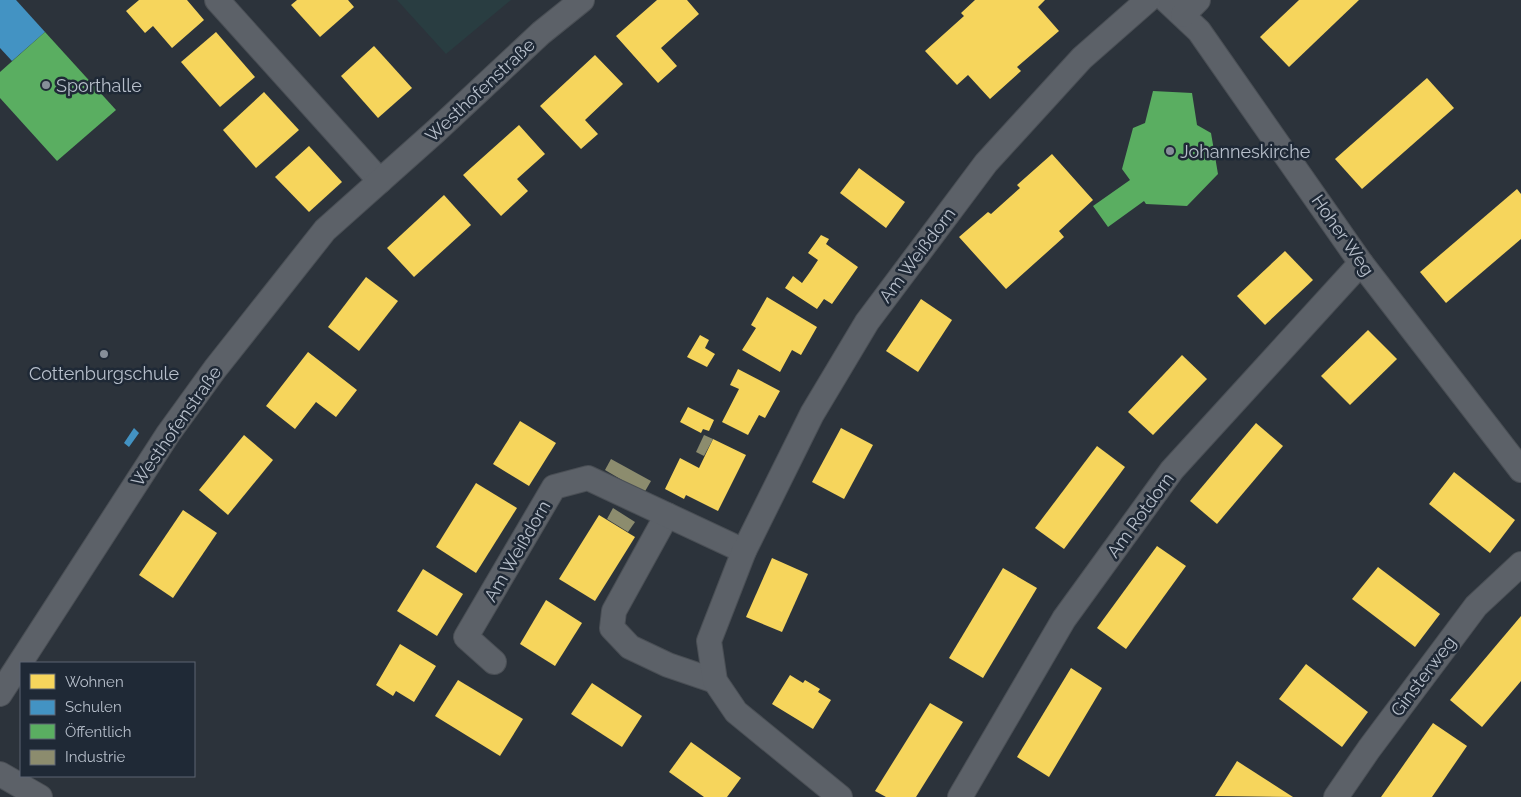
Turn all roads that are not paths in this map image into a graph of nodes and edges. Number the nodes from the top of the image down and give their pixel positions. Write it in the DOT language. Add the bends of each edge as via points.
graph roads {
  1 [pos="217,0"];
  2 [pos="582,0"];
  3 [pos="1148,0"];
  4 [pos="1182,5"];
  5 [pos="380,181"];
  6 [pos="1362,263"];
  7 [pos="1521,470"];
  8 [pos="667,515"];
  9 [pos="744,551"];
  10 [pos="1521,564"];
  11 [pos="21,662"];
  12 [pos="494,662"];
  13 [pos="20,663"];
  14 [pos="715,682"];
  15 [pos="0,694"];
  16 [pos="0,774"];
  17 [pos="40,797"];
  18 [pos="840,797"];
  19 [pos="960,797"];
  20 [pos="1336,797"];
  1 -- 5 [label="street"];
  2 -- 5 [label="street, Westhofenstraße" via="541,33"];
  3 -- 9 [label="street, Am Weißdorn" via="1082,58 986,163 867,322 812,414"];
  4 -- 6 [label="street, Hoher Weg"];
  5 -- 11 [label="street, Westhofenstraße" via="326,230 215,369 143,471"];
  6 -- 7 [label="street, Hoher Weg"];
  6 -- 19 [label="street, Am Rotdorn" via="1172,470 1064,619"];
  8 -- 9 [label="street, Am Weißdorn"];
  8 -- 12 [label="street, Am Weißdorn" via="588,478 554,487 466,637"];
  8 -- 14 [label="street" via="614,611 612,628 630,647"];
  9 -- 14 [label="street, Am Weißdorn" via="709,641"];
  10 -- 20 [label="street, Ginsterweg" via="1476,606"];
  13 -- 15 [label="street, Westhofenstraße"];
  14 -- 18 [label="street, Am Weißdorn" via="736,712"];
  16 -- 17 [label="street"];
}
